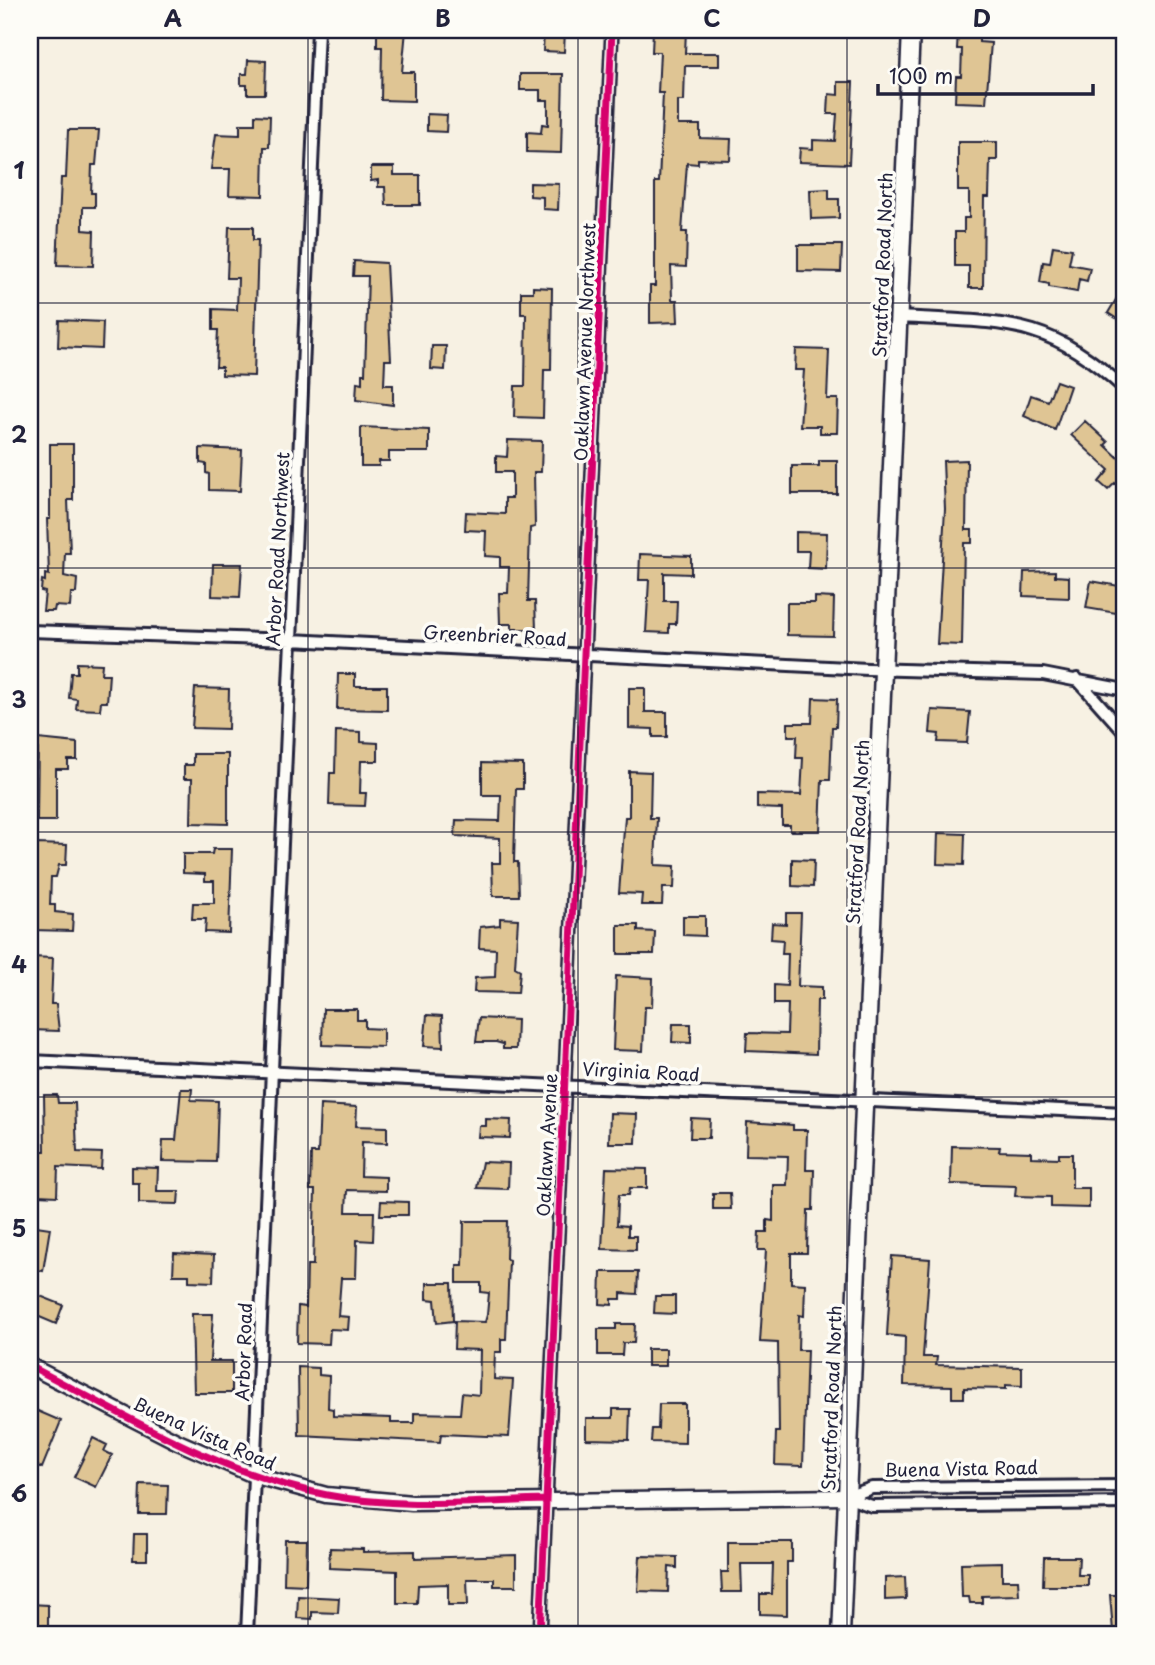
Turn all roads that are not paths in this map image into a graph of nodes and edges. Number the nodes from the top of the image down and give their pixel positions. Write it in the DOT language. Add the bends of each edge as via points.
graph roads {
  1 [pos="318,30"];
  2 [pos="612,30"];
  3 [pos="911,30"];
  4 [pos="1117,30"];
  5 [pos="1125,41"];
  6 [pos="899,317"];
  7 [pos="1125,389"];
  8 [pos="30,631"];
  9 [pos="291,640"];
  10 [pos="586,656"];
  11 [pos="885,670"];
  12 [pos="1077,679"];
  13 [pos="1125,690"];
  14 [pos="1125,733"];
  15 [pos="30,1061"];
  16 [pos="270,1071"];
  17 [pos="565,1085"];
  18 [pos="863,1098"];
  19 [pos="1125,1113"];
  20 [pos="30,1366"];
  21 [pos="256,1476"];
  22 [pos="1125,1486"];
  23 [pos="846,1497"];
  24 [pos="545,1500"];
  25 [pos="1125,1503"];
  26 [pos="247,1635"];
  27 [pos="540,1635"];
  28 [pos="841,1635"];
  1 -- 9 [label="street, Arbor Road Northwest"];
  2 -- 10 [label="street, Oaklawn Avenue Northwest"];
  3 -- 6 [label="main road, Stratford Road North"];
  4 -- 5 [label="street"];
  6 -- 7 [label="street" via="1032,328 1065,342"];
  6 -- 11 [label="main road, Stratford Road North"];
  8 -- 9 [label="street, Greenbrier Road"];
  9 -- 10 [label="street, Greenbrier Road"];
  9 -- 16 [label="street, Arbor Road Northwest"];
  10 -- 11 [label="street, Greenbrier Road"];
  10 -- 17 [label="street, Oaklawn Avenue"];
  11 -- 12 [label="street, Greenbrier Road"];
  11 -- 18 [label="main road, Stratford Road North"];
  12 -- 13 [label="street, Greenbrier Road"];
  12 -- 14 [label="street"];
  15 -- 16 [label="street, Virginia Road"];
  16 -- 17 [label="street, Virginia Road"];
  16 -- 21 [label="street, Arbor Road"];
  17 -- 18 [label="street, Virginia Road"];
  17 -- 24 [label="street, Oaklawn Avenue"];
  18 -- 19 [label="street, Virginia Road"];
  18 -- 23 [label="main road, Stratford Road North"];
  20 -- 21 [label="street, Buena Vista Road" via="178,1443"];
  21 -- 24 [label="street, Buena Vista Road" via="368,1501"];
  21 -- 26 [label="street, Arbor Road"];
  22 -- 23 [label="street, Buena Vista Road" via="872,1488"];
  23 -- 24 [label="street, Buena Vista Road"];
  23 -- 25 [label="street" via="872,1506"];
  23 -- 28 [label="main road, Stratford Road North"];
  24 -- 27 [label="street, Oaklawn Avenue"];
}
